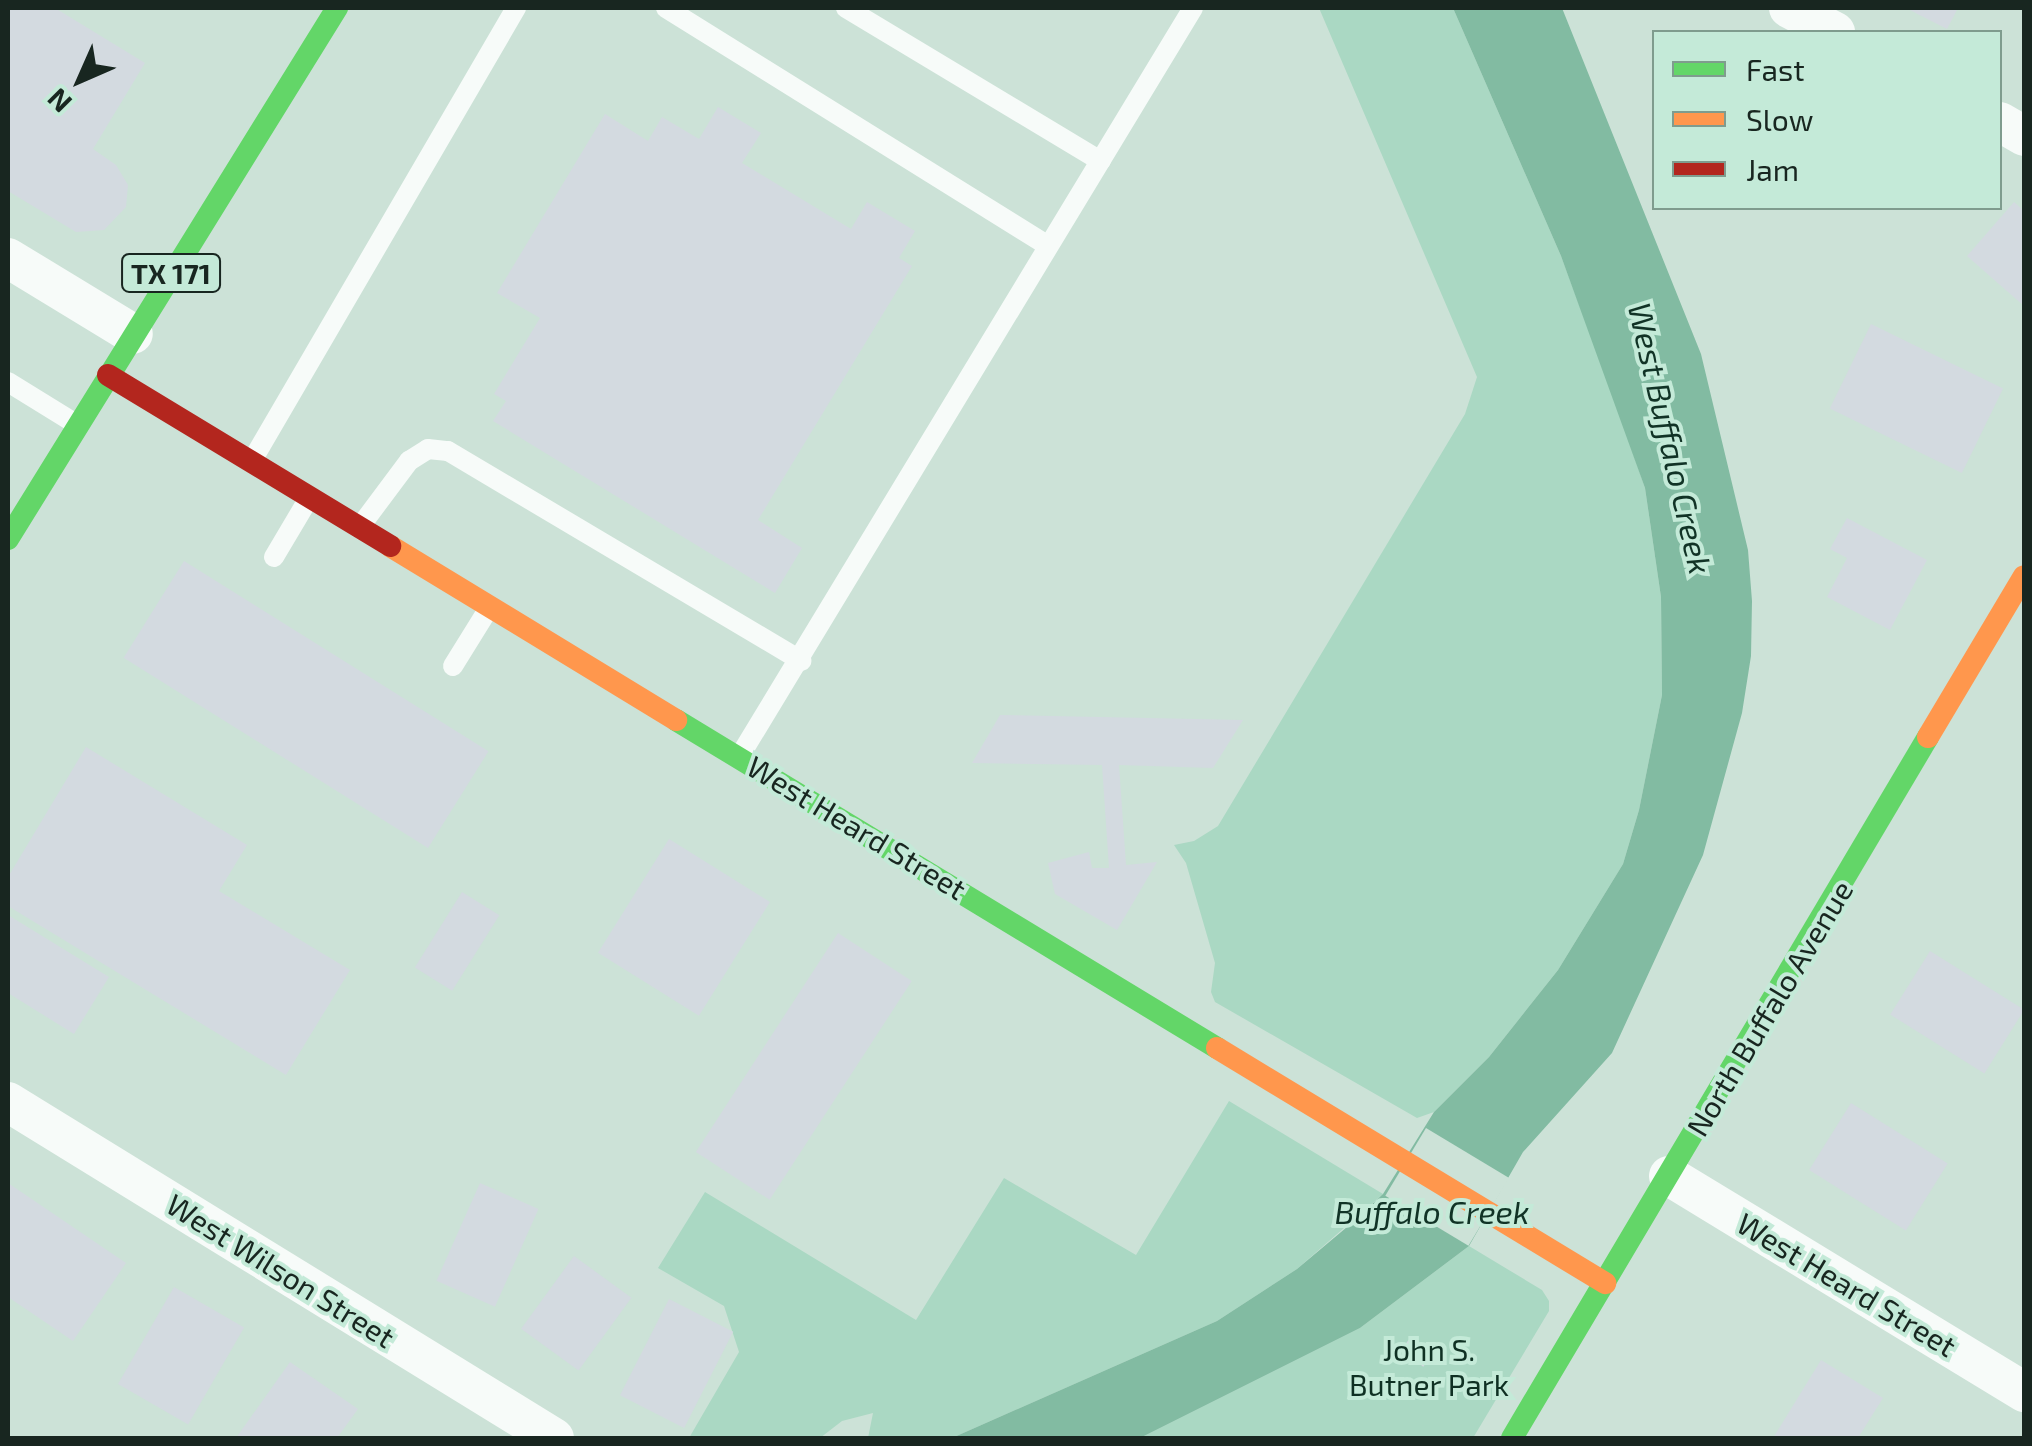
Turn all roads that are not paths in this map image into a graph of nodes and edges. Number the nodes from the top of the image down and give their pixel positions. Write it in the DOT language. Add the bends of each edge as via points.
graph roads {
  1 [pos="336,8"];
  2 [pos="516,8"];
  3 [pos="666,8"];
  4 [pos="846,8"];
  5 [pos="1193,8"];
  6 [pos="1789,8"];
  7 [pos="1831,30"];
  8 [pos="2002,123"];
  9 [pos="2024,136"];
  10 [pos="1101,161"];
  11 [pos="1046,245"];
  12 [pos="8,258"];
  13 [pos="133,334"];
  14 [pos="108,375"];
  15 [pos="8,382"];
  16 [pos="78,425"];
  17 [pos="252,460"];
  18 [pos="310,496"];
  19 [pos="360,526"];
  20 [pos="8,540"];
  21 [pos="274,557"];
  22 [pos="2024,576"];
  23 [pos="492,605"];
  24 [pos="801,662"];
  25 [pos="453,666"];
  26 [pos="740,756"];
  27 [pos="8,1102"];
  28 [pos="1669,1176"];
  29 [pos="1604,1283"];
  30 [pos="2024,1392"];
  31 [pos="554,1438"];
  32 [pos="1512,1438"];
  1 -- 13 [label="street, TX 171"];
  2 -- 17 [label="lane"];
  3 -- 11 [label="lane"];
  4 -- 10 [label="lane"];
  5 -- 10 [label="lane"];
  6 -- 7 [label="street"];
  8 -- 9 [label="street"];
  10 -- 11 [label="lane"];
  11 -- 24 [label="lane"];
  12 -- 13 [label="street"];
  13 -- 14 [label="street, TX 171"];
  14 -- 16 [label="street, TX 171"];
  14 -- 17 [label="street, West Heard Street"];
  15 -- 16 [label="lane"];
  16 -- 20 [label="street, TX 171"];
  17 -- 18 [label="street, West Heard Street"];
  18 -- 19 [label="street, West Heard Street"];
  18 -- 21 [label="lane"];
  19 -- 23 [label="street, West Heard Street"];
  19 -- 24 [label="lane" via="409,460 428,449 448,451"];
  22 -- 28 [label="street, North Buffalo Avenue"];
  23 -- 25 [label="lane"];
  23 -- 26 [label="street, West Heard Street"];
  24 -- 26 [label="lane"];
  26 -- 29 [label="street, West Heard Street"];
  27 -- 31 [label="street, West Wilson Street"];
  28 -- 29 [label="street, North Buffalo Avenue"];
  28 -- 30 [label="street, West Heard Street"];
  29 -- 32 [label="street, North Buffalo Avenue"];
}
